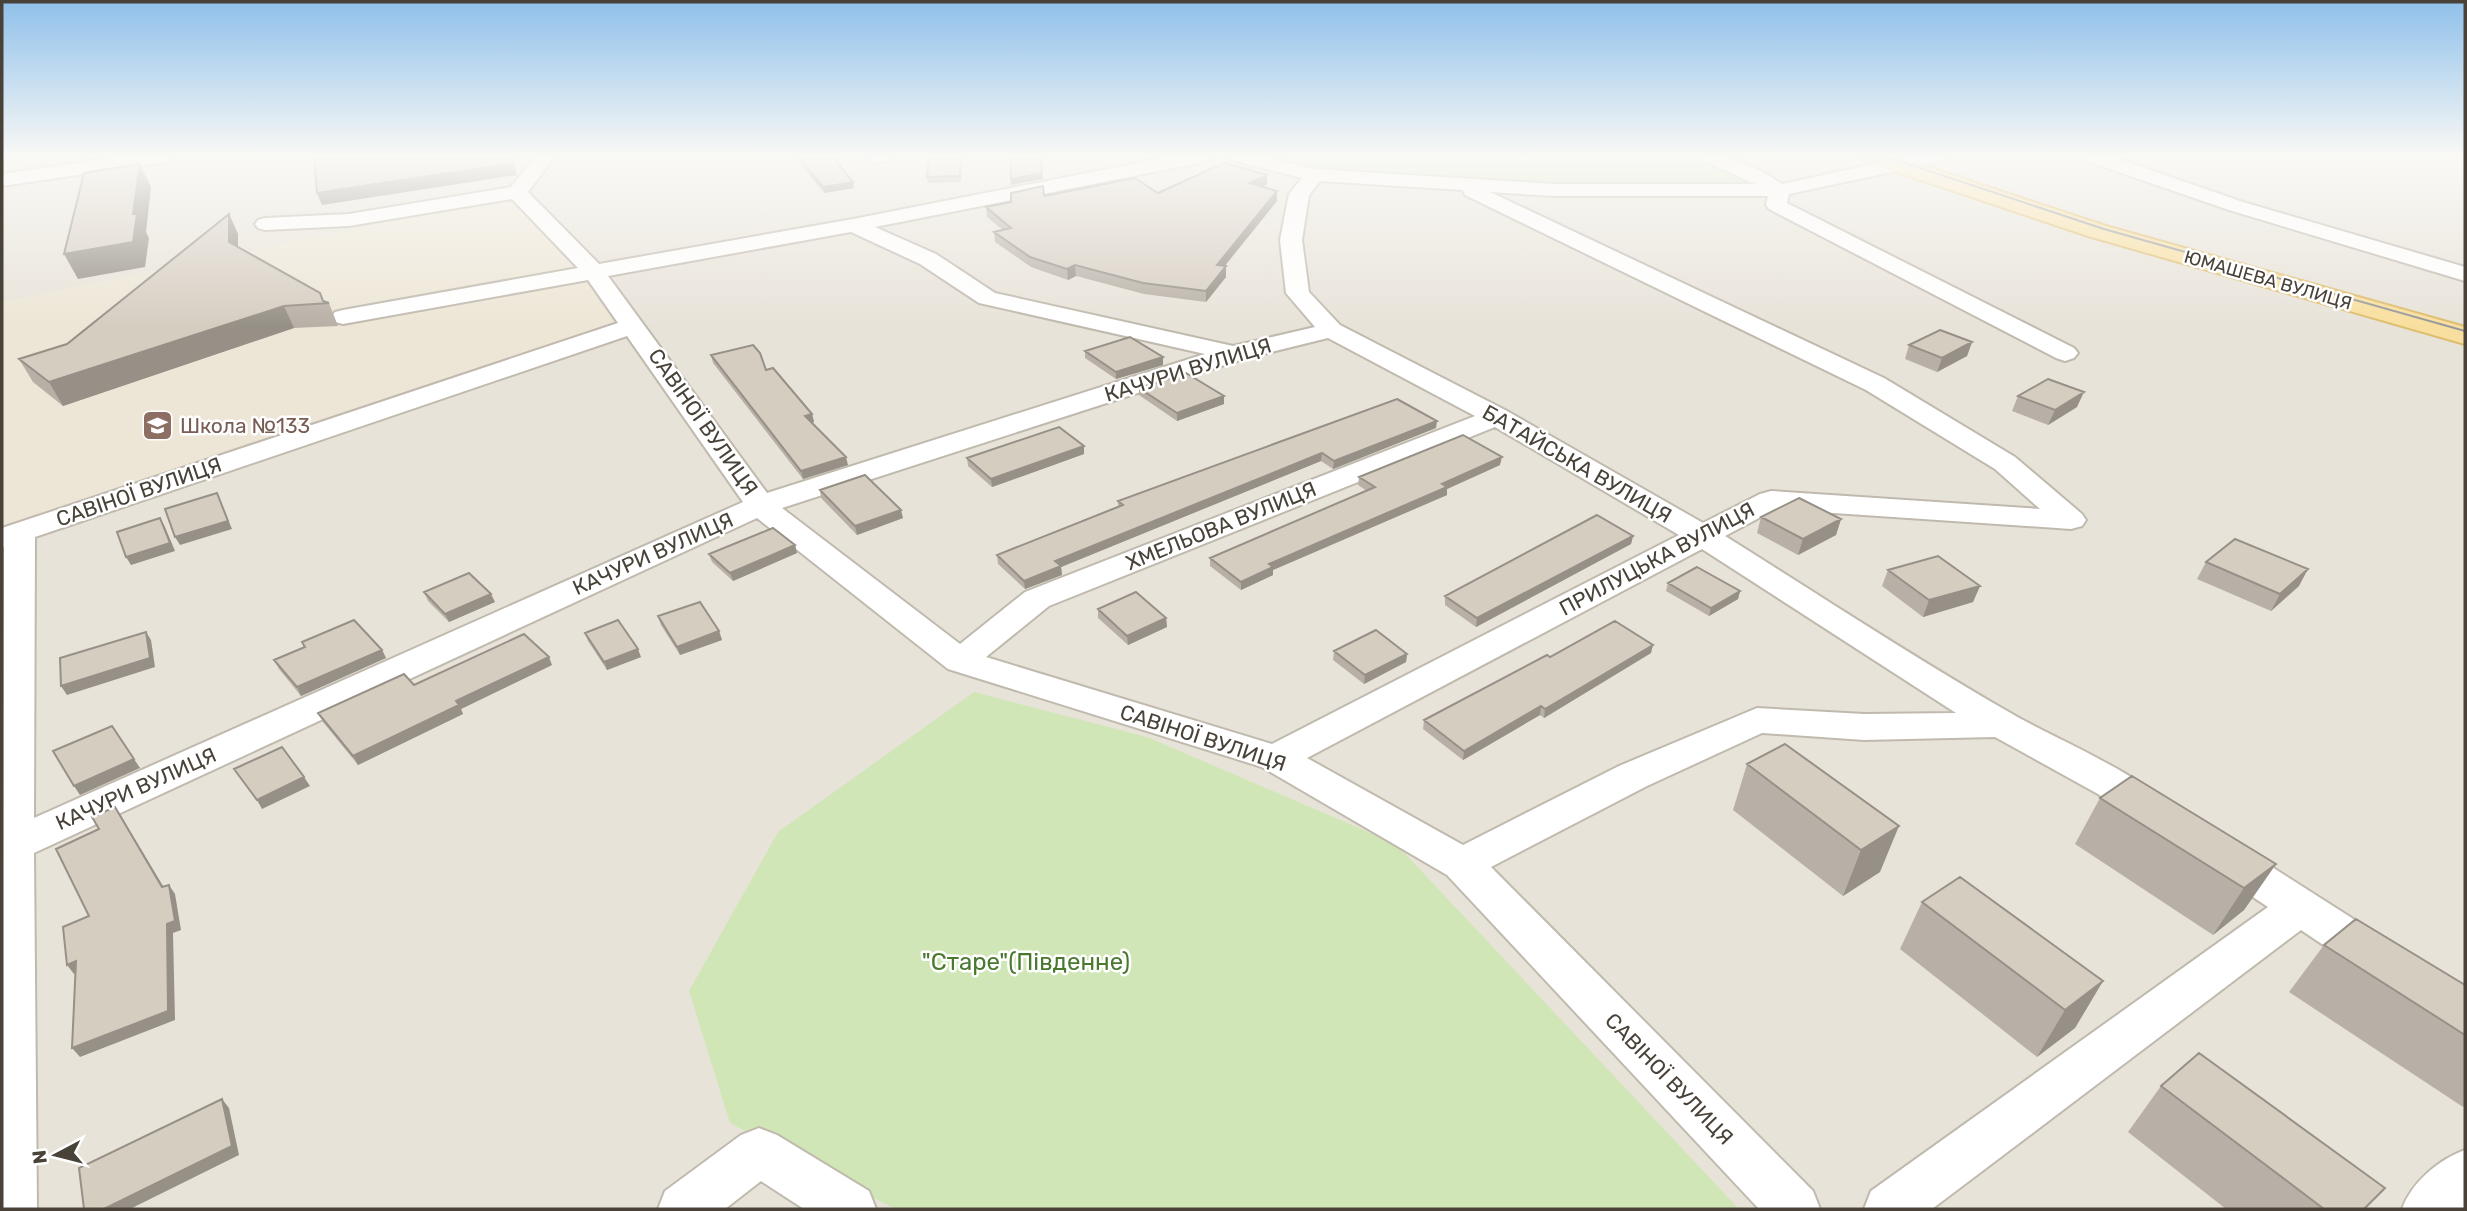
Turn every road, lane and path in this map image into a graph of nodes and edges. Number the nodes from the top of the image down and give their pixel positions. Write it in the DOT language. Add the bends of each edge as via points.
graph roads {
  1 [pos="394,213"];
  2 [pos="537,213"];
  3 [pos="917,213"];
  4 [pos="1295,213"];
  5 [pos="1518,213"];
  6 [pos="1791,213"];
  7 [pos="2048,213"];
  8 [pos="2079,213"];
  9 [pos="2258,213"];
  10 [pos="265,224"];
  11 [pos="853,225"];
  12 [pos="594,272"];
  13 [pos="2465,274"];
  14 [pos="343,317"];
  15 [pos="2465,321"];
  16 [pos="634,326"];
  17 [pos="1331,330"];
  18 [pos="2465,336"];
  19 [pos="1234,353"];
  20 [pos="2065,353"];
  21 [pos="1497,417"];
  22 [pos="761,505"];
  23 [pos="11,535"];
  24 [pos="1703,536"];
  25 [pos="960,661"];
  26 [pos="2001,723"];
  27 [pos="1276,758"];
  28 [pos="8,847"];
  29 [pos="1462,864"];
  30 [pos="2300,907"];
  31 [pos="2410,979"];
  32 [pos="2465,1174"];
  33 [pos="11,1209"];
  34 [pos="684,1209"];
  35 [pos="850,1209"];
  36 [pos="1794,1209"];
  37 [pos="1890,1209"];
  38 [pos="2428,1209"];
  1 -- 10 [label="street"];
  2 -- 12 [label="street, САВІНОЇ ВУЛИЦЯ"];
  3 -- 11 [label="street"];
  4 -- 17 [label="street, БАТАЙСЬКА ВУЛИЦЯ" via="1291,240 1298,293"];
  5 -- 24 [label="street, ПРИЛУЦЬКА ВУЛИЦЯ" via="1875,384 2005,463 2071,520 1771,500"];
  6 -- 20 [label="street"];
  7 -- 18 [label="main road, ЮМАШЕВА ВУЛИЦЯ" via="2097,232"];
  8 -- 15 [label="main road, ЮМАШЕВА ВУЛИЦЯ"];
  9 -- 13 [label="street"];
  11 -- 12 [label="street"];
  11 -- 19 [label="street" via="928,259 987,299"];
  12 -- 14 [label="street"];
  12 -- 16 [label="street, САВІНОЇ ВУЛИЦЯ"];
  16 -- 22 [label="street, САВІНОЇ ВУЛИЦЯ"];
  16 -- 23 [label="street, САВІНОЇ ВУЛИЦЯ"];
  17 -- 19 [label="street, КАЧУРИ ВУЛИЦЯ"];
  17 -- 21 [label="street, БАТАЙСЬКА ВУЛИЦЯ"];
  19 -- 22 [label="street, КАЧУРИ ВУЛИЦЯ"];
  21 -- 24 [label="street, БАТАЙСЬКА ВУЛИЦЯ"];
  21 -- 25 [label="street, ХМЕЛЬОВА ВУЛИЦЯ" via="1037,599"];
  22 -- 25 [label="street, САВІНОЇ ВУЛИЦЯ"];
  22 -- 28 [label="street, КАЧУРИ ВУЛИЦЯ"];
  23 -- 28 [label="street"];
  24 -- 26 [label="street, БАТАЙСЬКА ВУЛИЦЯ"];
  24 -- 27 [label="street, ПРИЛУЦЬКА ВУЛИЦЯ"];
  25 -- 27 [label="street, САВІНОЇ ВУЛИЦЯ"];
  26 -- 29 [label="street" via="1864,727 1757,720 1633,776"];
  26 -- 30 [label="street, БАТАЙСЬКА ВУЛИЦЯ" via="2112,784"];
  27 -- 29 [label="street, САВІНОЇ ВУЛИЦЯ"];
  28 -- 33 [label="street"];
  29 -- 36 [label="street, САВІНОЇ ВУЛИЦЯ"];
  30 -- 31 [label="street, БАТАЙСЬКА ВУЛИЦЯ"];
  30 -- 37 [label="street"];
  32 -- 38 [label="street"];
  34 -- 35 [label="street" via="760,1153"];
}
